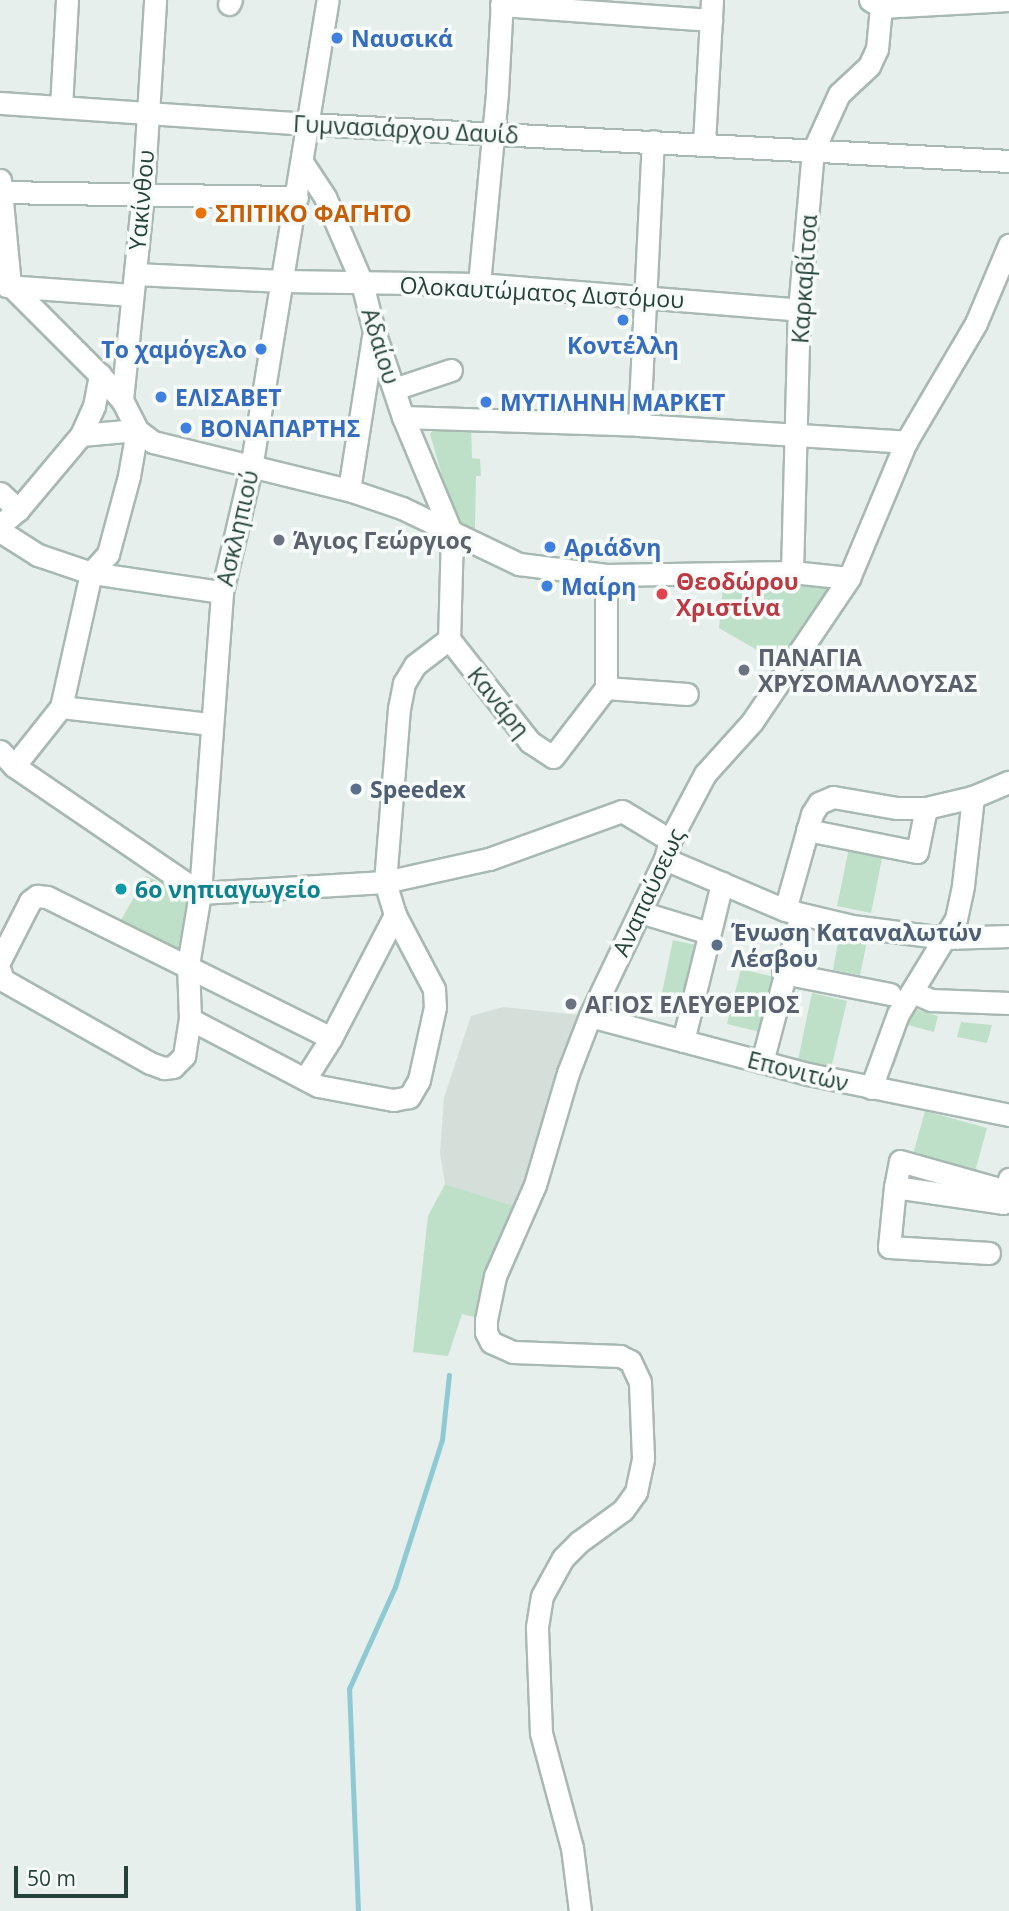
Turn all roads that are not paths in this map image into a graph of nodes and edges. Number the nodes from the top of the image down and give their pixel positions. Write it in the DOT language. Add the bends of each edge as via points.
graph roads {
  1 [pos="67,0"];
  2 [pos="155,0"];
  3 [pos="328,0"];
  4 [pos="1009,0"];
  5 [pos="502,2"];
  6 [pos="876,4"];
  7 [pos="712,10"];
  8 [pos="0,103"];
  9 [pos="61,107"];
  10 [pos="148,111"];
  11 [pos="308,124"];
  12 [pos="492,134"];
  13 [pos="653,141"];
  14 [pos="704,143"];
  15 [pos="813,151"];
  16 [pos="1009,161"];
  17 [pos="302,162"];
  18 [pos="1,186"];
  19 [pos="143,193"];
  20 [pos="297,197"];
  21 [pos="1009,245"];
  22 [pos="283,281"];
  23 [pos="362,283"];
  24 [pos="133,284"];
  25 [pos="479,284"];
  26 [pos="5,286"];
  27 [pos="645,296"];
  28 [pos="799,310"];
  29 [pos="374,331"];
  30 [pos="451,370"];
  31 [pos="100,375"];
  32 [pos="394,389"];
  33 [pos="122,400"];
  34 [pos="404,417"];
  35 [pos="639,425"];
  36 [pos="137,430"];
  37 [pos="81,435"];
  38 [pos="796,436"];
  39 [pos="906,442"];
  40 [pos="251,468"];
  41 [pos="349,490"];
  42 [pos="0,493"];
  43 [pos="18,510"];
  44 [pos="0,525"];
  45 [pos="0,531"];
  46 [pos="452,534"];
  47 [pos="792,572"];
  48 [pos="91,573"];
  49 [pos="606,575"];
  50 [pos="849,578"];
  51 [pos="222,592"];
  52 [pos="449,639"];
  53 [pos="606,688"];
  54 [pos="687,694"];
  55 [pos="61,707"];
  56 [pos="211,724"];
  57 [pos="7,759"];
  58 [pos="1009,782"];
  59 [pos="972,797"];
  60 [pos="926,808"];
  61 [pos="807,830"];
  62 [pos="668,850"];
  63 [pos="385,882"];
  64 [pos="722,883"];
  65 [pos="200,893"];
  66 [pos="640,912"];
  67 [pos="793,912"];
  68 [pos="395,915"];
  69 [pos="709,933"];
  70 [pos="1009,936"];
  71 [pos="946,938"];
  72 [pos="0,960"];
  73 [pos="188,965"];
  74 [pos="0,971"];
  75 [pos="783,973"];
  76 [pos="912,992"];
  77 [pos="890,994"];
  78 [pos="1009,1003"];
  79 [pos="590,1016"];
  80 [pos="190,1019"];
  81 [pos="331,1038"];
  82 [pos="683,1041"];
  83 [pos="762,1062"];
  84 [pos="305,1079"];
  85 [pos="871,1088"];
  86 [pos="1009,1115"];
  87 [pos="1008,1185"];
  88 [pos="989,1253"];
  89 [pos="580,1911"];
  1 -- 9 [label="street"];
  2 -- 10 [label="street, Υακίνθου"];
  3 -- 11 [label="street, Ασκληπιού"];
  4 -- 6 [label="street"];
  5 -- 7 [label="street"];
  5 -- 12 [label="street"];
  6 -- 15 [label="street, Καρκαβίτσα" via="877,49 869,66 839,94"];
  7 -- 14 [label="street"];
  8 -- 9 [label="street, Γυμνασιάρχου Δαυίδ"];
  9 -- 10 [label="street, Γυμνασιάρχου Δαυίδ"];
  10 -- 11 [label="street, Γυμνασιάρχου Δαυίδ"];
  10 -- 19 [label="street, Υακίνθου"];
  11 -- 12 [label="street, Γυμνασιάρχου Δαυίδ"];
  11 -- 17 [label="street, Ασκληπιού"];
  12 -- 13 [label="street, Γυμνασιάρχου Δαυίδ"];
  12 -- 25 [label="street"];
  13 -- 14 [label="street, Γυμνασιάρχου Δαυίδ"];
  13 -- 27 [label="street"];
  14 -- 15 [label="street, Γυμνασιάρχου Δαυίδ"];
  15 -- 16 [label="street, Γυμνασιάρχου Δαυίδ"];
  15 -- 28 [label="street, Καρκαβίτσα"];
  17 -- 20 [label="street, Ασκληπιού"];
  17 -- 23 [label="street, Αδαίου" via="325,197"];
  18 -- 19 [label="street"];
  18 -- 26 [label="street"];
  19 -- 20 [label="street"];
  19 -- 24 [label="street, Υακίνθου"];
  20 -- 22 [label="street, Ασκληπιού"];
  21 -- 39 [label="street, Αναπαύσεως" via="976,323"];
  22 -- 23 [label="street, Ολοκαυτώματος Διστόμου"];
  22 -- 24 [label="street, Ολοκαυτώματος Διστόμου"];
  22 -- 40 [label="street, Ασκληπιού"];
  23 -- 25 [label="street, Ολοκαυτώματος Διστόμου"];
  23 -- 29 [label="street, Αδαίου"];
  24 -- 26 [label="street, Ολοκαυτώματος Διστόμου"];
  24 -- 33 [label="street, Υακίνθου"];
  25 -- 27 [label="street, Ολοκαυτώματος Διστόμου"];
  26 -- 31 [label="street"];
  27 -- 28 [label="street, Ολοκαυτώματος Διστόμου"];
  27 -- 35 [label="street"];
  28 -- 38 [label="street, Καρκαβίτσα"];
  29 -- 32 [label="street, Αδαίου"];
  29 -- 41 [label="street"];
  30 -- 32 [label="street"];
  31 -- 33 [label="street"];
  31 -- 37 [label="street" via="94,406"];
  32 -- 34 [label="street, Αδαίου"];
  33 -- 36 [label="street"];
  34 -- 35 [label="street"];
  34 -- 46 [label="street, Αδαίου"];
  35 -- 38 [label="street"];
  36 -- 37 [label="street"];
  36 -- 40 [label="street" via="153,442"];
  36 -- 48 [label="street" via="108,554"];
  37 -- 43 [label="street"];
  38 -- 39 [label="street"];
  38 -- 47 [label="street, Καρκαβίτσα"];
  39 -- 50 [label="street, Αναπαύσεως"];
  40 -- 41 [label="street"];
  40 -- 51 [label="street, Ασκληπιού"];
  41 -- 46 [label="street" via="401,508"];
  42 -- 43 [label="street"];
  43 -- 44 [label="street"];
  45 -- 48 [label="street" via="38,555"];
  46 -- 49 [label="street" via="519,564"];
  46 -- 52 [label="street"];
  47 -- 49 [label="street"];
  47 -- 50 [label="street"];
  48 -- 51 [label="street"];
  48 -- 55 [label="street"];
  49 -- 53 [label="street"];
  50 -- 62 [label="street, Αναπαύσεως" via="752,722 705,774"];
  51 -- 56 [label="street, Ασκληπιού"];
  52 -- 53 [label="street, Κανάρη" via="530,742 554,757"];
  52 -- 63 [label="street" via="415,666 404,683"];
  53 -- 54 [label="street"];
  55 -- 56 [label="street"];
  55 -- 57 [label="street"];
  56 -- 65 [label="street, Ασκληπιού"];
  57 -- 65 [label="street"];
  58 -- 59 [label="street"];
  59 -- 60 [label="street"];
  59 -- 71 [label="street" via="961,904"];
  60 -- 61 [label="street" via="832,797 819,803"];
  60 -- 61 [label="street" via="917,852"];
  61 -- 67 [label="street"];
  62 -- 63 [label="street" via="622,811 489,859"];
  62 -- 64 [label="street"];
  62 -- 66 [label="street, Αναπαύσεως"];
  63 -- 65 [label="street"];
  63 -- 68 [label="street"];
  64 -- 67 [label="street"];
  64 -- 69 [label="street"];
  65 -- 73 [label="street, Ασκληπιού"];
  66 -- 69 [label="street"];
  66 -- 79 [label="street, Αναπαύσεως"];
  67 -- 71 [label="street" via="852,926"];
  67 -- 75 [label="street"];
  68 -- 81 [label="street"];
  68 -- 84 [label="street" via="434,989 435,1007 419,1080 409,1097 393,1100"];
  69 -- 82 [label="street"];
  70 -- 71 [label="street"];
  71 -- 76 [label="street"];
  72 -- 73 [label="street" via="30,901 37,896"];
  73 -- 80 [label="street, Ασκληπιού"];
  73 -- 81 [label="street"];
  74 -- 80 [label="street, Ασκληπιού" via="3,980 164,1068 181,1062"];
  75 -- 77 [label="street"];
  75 -- 83 [label="street"];
  76 -- 78 [label="street" via="931,1000"];
  76 -- 85 [label="street" via="898,1014"];
  79 -- 82 [label="street, Επονιτών"];
  79 -- 89 [label="street, Αναπαύσεως" via="535,1185 502,1256 486,1320 486,1332 500,1348 620,1356 630,1361 640,1382 643,1458 636,1492 623,1510 563,1558 542,1596 537,1627 541,1733 572,1848"];
  80 -- 84 [label="street"];
  81 -- 84 [label="street"];
  82 -- 83 [label="street, Επονιτών"];
  83 -- 85 [label="street, Επονιτών"];
  85 -- 86 [label="street, Επονιτών"];
  87 -- 88 [label="street" via="1003,1203 895,1187 889,1247"];
}
